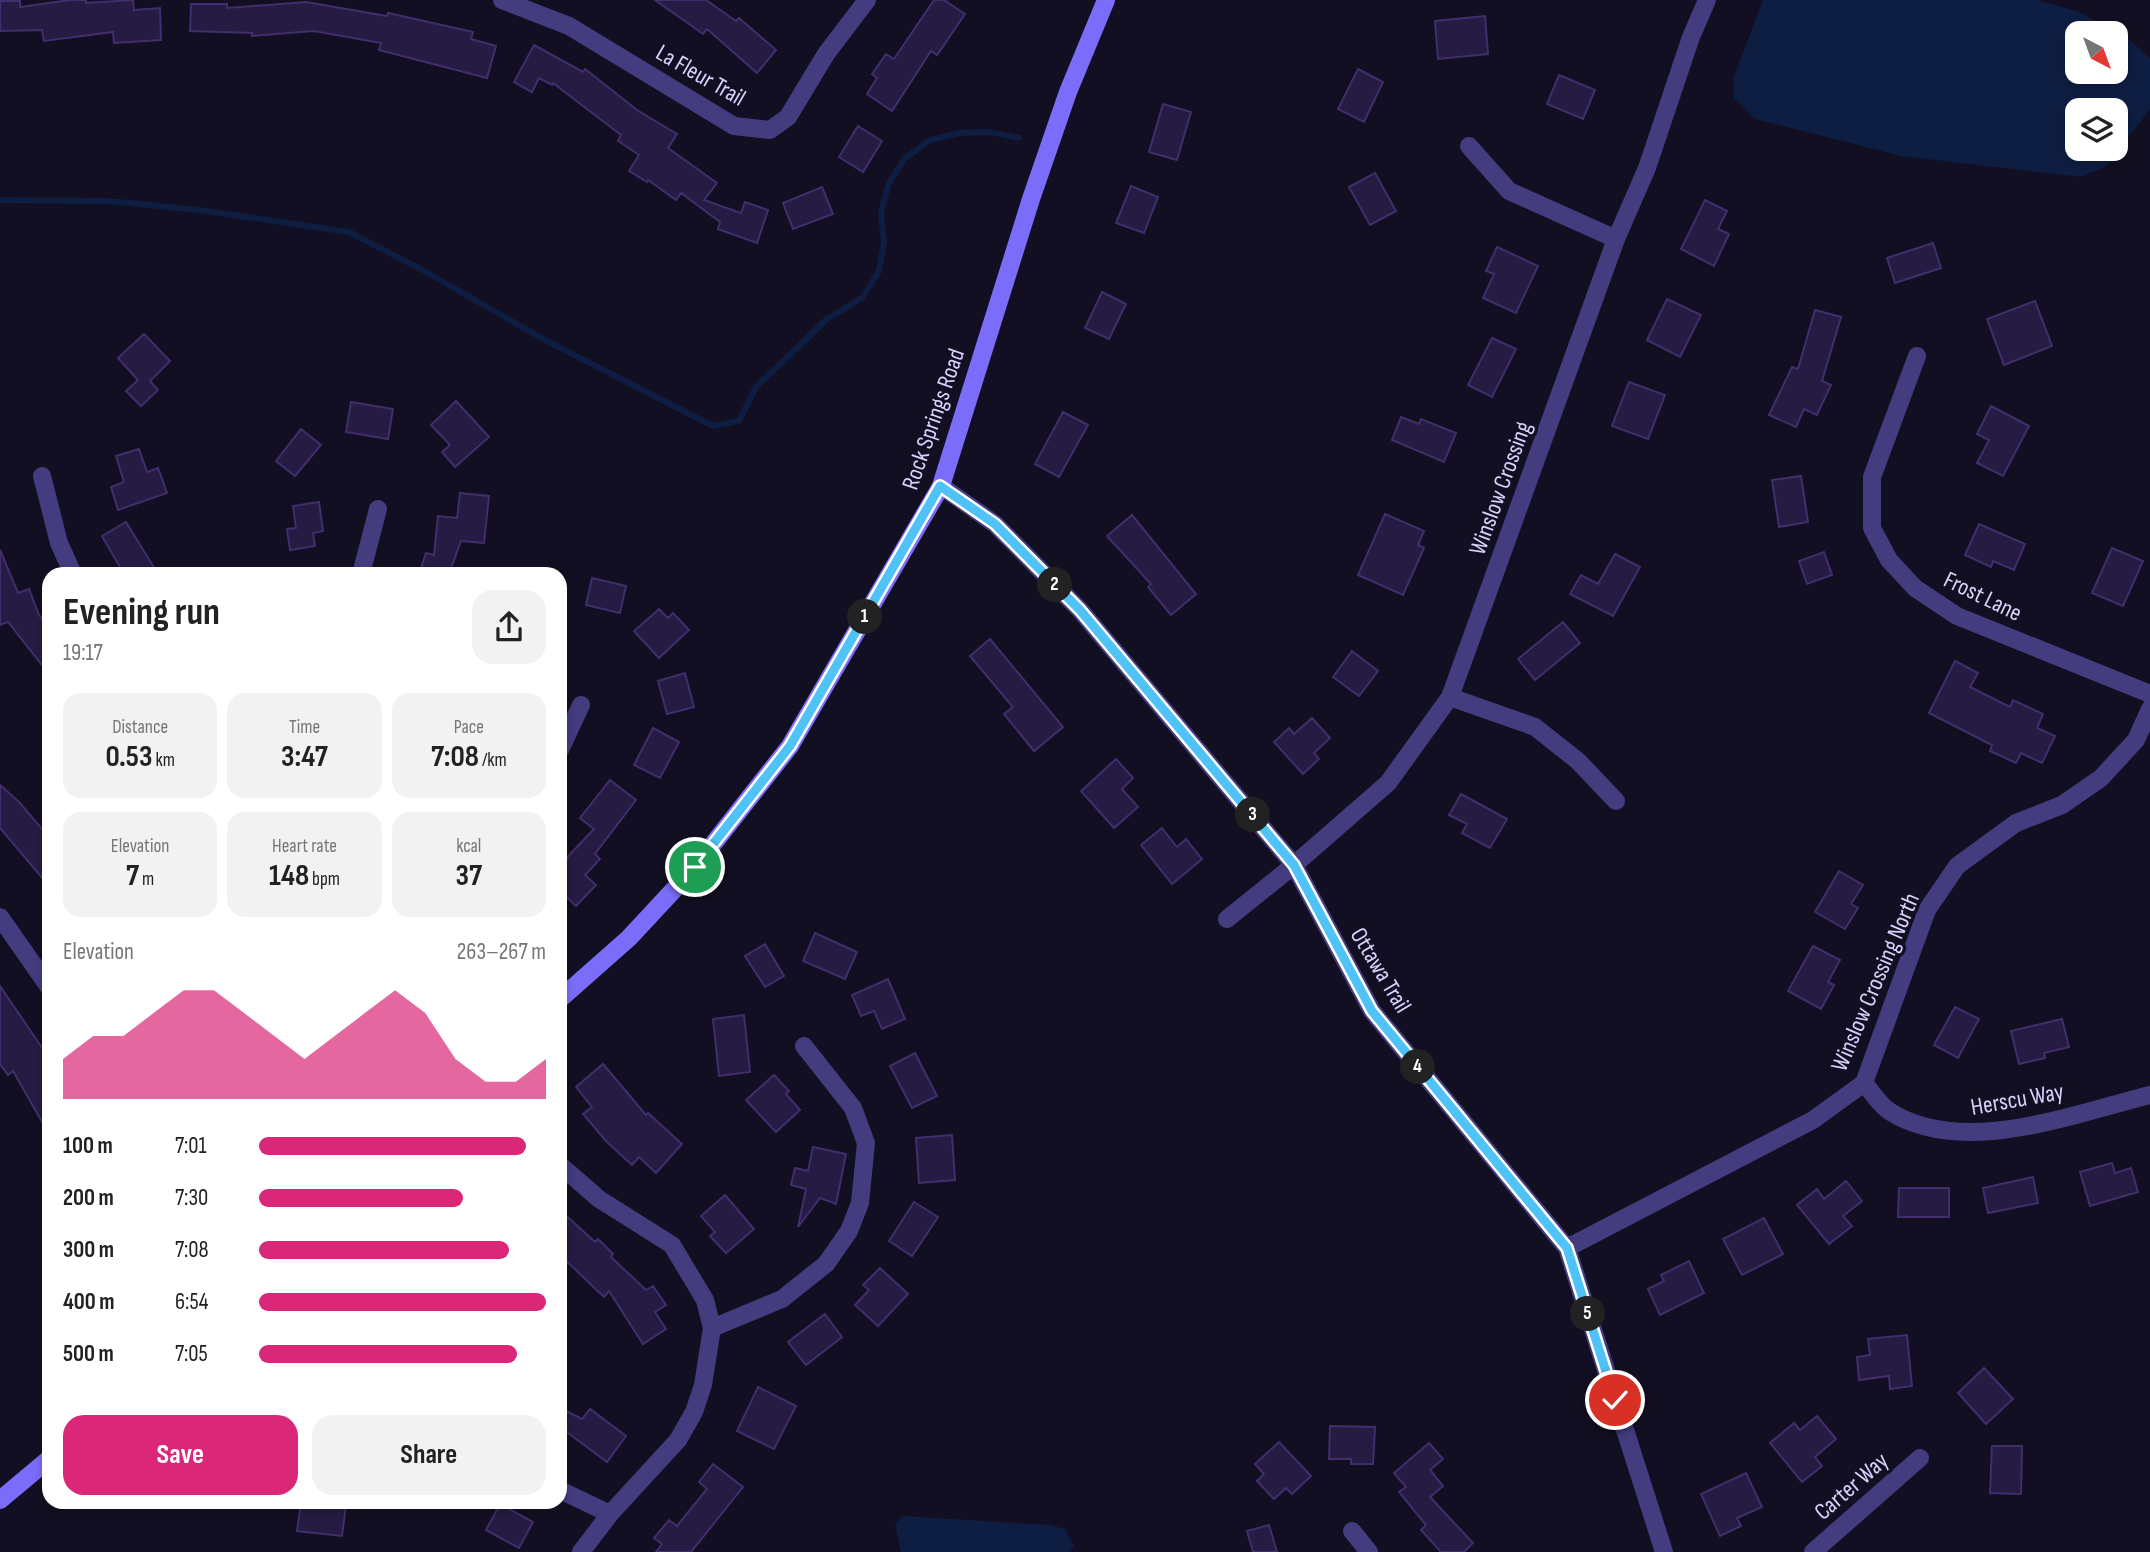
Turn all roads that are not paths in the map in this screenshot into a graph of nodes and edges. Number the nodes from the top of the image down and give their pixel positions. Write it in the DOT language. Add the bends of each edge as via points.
graph roads {
  1 [pos="502,0"];
  2 [pos="867,0"];
  3 [pos="1106,0"];
  4 [pos="1707,0"];
  5 [pos="1468,146"];
  6 [pos="1616,239"];
  7 [pos="1917,356"];
  8 [pos="42,476"];
  9 [pos="940,486"];
  10 [pos="378,509"];
  11 [pos="70,567"];
  12 [pos="363,567"];
  13 [pos="2150,694"];
  14 [pos="1450,697"];
  15 [pos="581,705"];
  16 [pos="2150,709"];
  17 [pos="567,735"];
  18 [pos="1616,801"];
  19 [pos="1294,865"];
  20 [pos="0,918"];
  21 [pos="1227,919"];
  22 [pos="42,977"];
  23 [pos="567,993"];
  24 [pos="804,1046"];
  25 [pos="1864,1083"];
  26 [pos="2150,1096"];
  27 [pos="567,1171"];
  28 [pos="1567,1248"];
  29 [pos="712,1328"];
  30 [pos="1920,1458"];
  31 [pos="42,1465"];
  32 [pos="567,1493"];
  33 [pos="0,1500"];
  34 [pos="610,1514"];
  35 [pos="1352,1531"];
  36 [pos="581,1552"];
  37 [pos="1369,1552"];
  38 [pos="1664,1552"];
  39 [pos="1813,1552"];
  1 -- 2 [label="street, La Fleur Trail" via="569,26 734,126 771,130 788,117 826,54"];
  3 -- 9 [label="street, Rock Springs Road" via="1031,198"];
  4 -- 6 [label="street, Winslow Crossing" via="1647,168"];
  5 -- 6 [label="street" via="1509,191"];
  6 -- 14 [label="street, Winslow Crossing"];
  7 -- 13 [label="street, Frost Lane" via="1872,477 1872,528 1889,560 1915,588 1957,616"];
  8 -- 11 [label="street"];
  9 -- 19 [label="street, Ottawa Trail" via="995,524 1080,610"];
  9 -- 23 [label="street, Rock Springs Road" via="790,746 695,867 629,938"];
  10 -- 12 [label="street"];
  14 -- 18 [label="street" via="1535,727 1578,761"];
  14 -- 19 [label="street, Winslow Crossing" via="1388,783"];
  15 -- 17 [label="street"];
  16 -- 25 [label="street, Winslow Crossing North" via="2136,740 2101,778 2062,805 2016,823 1957,866 1927,910"];
  19 -- 21 [label="street, Winslow Crossing"];
  19 -- 28 [label="street, Ottawa Trail" via="1372,1011"];
  20 -- 22 [label="street"];
  24 -- 29 [label="street" via="853,1108 866,1143 860,1203 849,1231 827,1264 782,1299"];
  25 -- 26 [label="street, Herscu Way" via="1888,1111 1953,1133 2018,1128"];
  25 -- 28 [label="street, Winslow Crossing North" via="1813,1120"];
  27 -- 29 [label="street" via="599,1199 672,1245 705,1300"];
  28 -- 38 [label="street, Ottawa Trail"];
  29 -- 34 [label="street" via="694,1412 678,1440"];
  30 -- 39 [label="street, Carter Way"];
  31 -- 33 [label="street"];
  32 -- 34 [label="street"];
  34 -- 36 [label="street"];
  35 -- 37 [label="street"];
}
